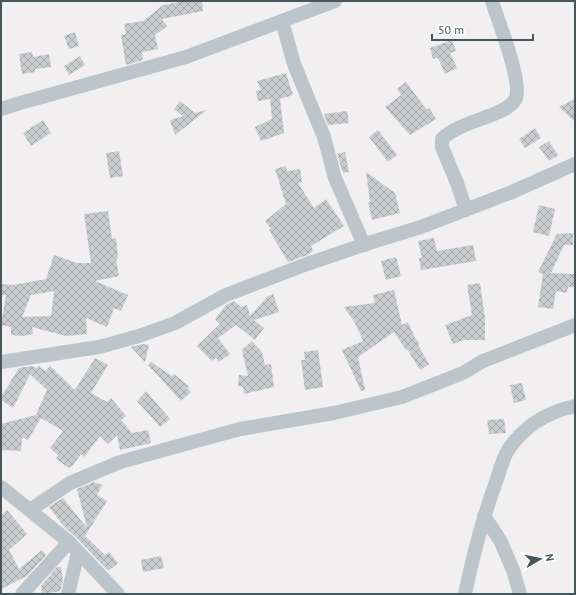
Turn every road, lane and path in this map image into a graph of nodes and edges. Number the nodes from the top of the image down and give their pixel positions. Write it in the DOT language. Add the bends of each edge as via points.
graph roads {
  1 [pos="335,1"];
  2 [pos="492,1"];
  3 [pos="282,21"];
  4 [pos="1,109"];
  5 [pos="575,164"];
  6 [pos="466,210"];
  7 [pos="364,245"];
  8 [pos="575,325"];
  9 [pos="1,362"];
  10 [pos="575,406"];
  11 [pos="1,487"];
  12 [pos="30,510"];
  13 [pos="484,516"];
  14 [pos="74,547"];
  15 [pos="22,594"];
  16 [pos="68,594"];
  17 [pos="118,594"];
  18 [pos="465,594"];
  19 [pos="520,594"];
  1 -- 3 [label="street"];
  2 -- 6 [label="street" via="512,62 517,85 516,98 498,112 456,129 442,139 442,147"];
  3 -- 4 [label="street" via="186,58"];
  3 -- 7 [label="street" via="294,64 324,138 335,178"];
  5 -- 6 [label="street"];
  6 -- 7 [label="street"];
  7 -- 9 [label="street" via="226,295 175,323 139,336 99,347"];
  8 -- 12 [label="street" via="483,361 463,373 402,397 334,413 240,429 120,462 70,482"];
  10 -- 13 [label="street" via="542,417 522,432 507,451"];
  11 -- 12 [label="street"];
  12 -- 14 [label="street"];
  13 -- 18 [label="street"];
  13 -- 19 [label="street" via="500,540"];
  14 -- 15 [label="street"];
  14 -- 16 [label="street"];
  14 -- 17 [label="street"];
}
